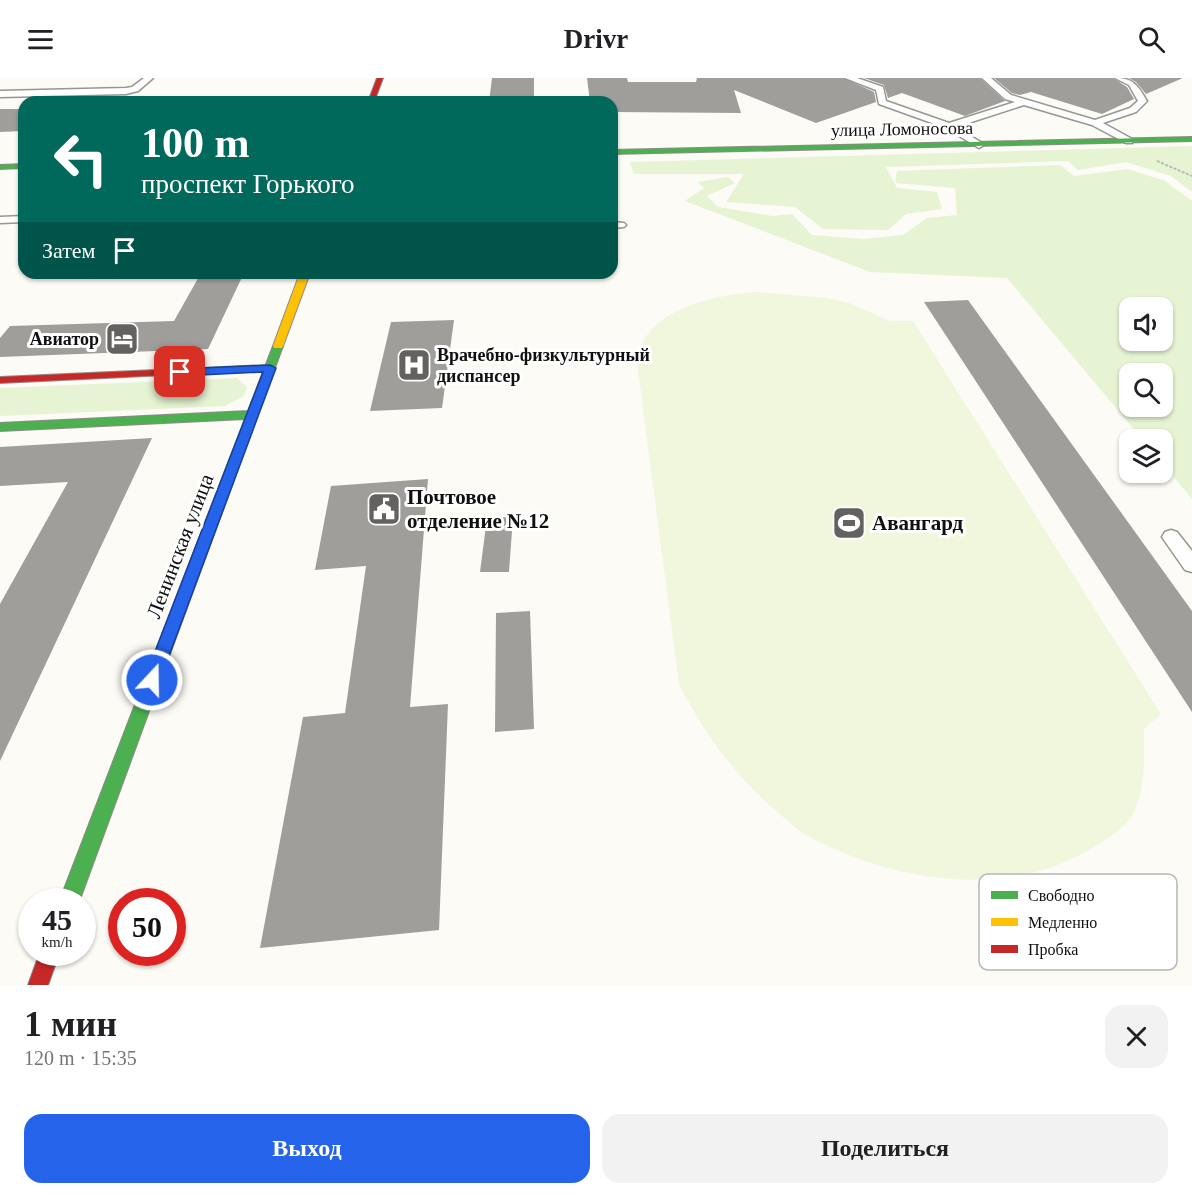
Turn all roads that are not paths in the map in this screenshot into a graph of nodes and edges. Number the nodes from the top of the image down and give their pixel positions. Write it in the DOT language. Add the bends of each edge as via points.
graph roads {
  1 [pos="149,78"];
  2 [pos="380,78"];
  3 [pos="849,78"];
  4 [pos="986,78"];
  5 [pos="1119,78"];
  6 [pos="0,94"];
  7 [pos="373,96"];
  8 [pos="1024,102"];
  9 [pos="1095,123"];
  10 [pos="949,126"];
  11 [pos="1192,139"];
  12 [pos="1129,141"];
  13 [pos="980,145"];
  14 [pos="618,152"];
  15 [pos="18,166"];
  16 [pos="0,167"];
  17 [pos="18,219"];
  18 [pos="0,220"];
  19 [pos="303,279"];
  20 [pos="270,368"];
  21 [pos="0,380"];
  22 [pos="252,415"];
  23 [pos="0,427"];
  24 [pos="1171,537"];
  25 [pos="1192,565"];
  26 [pos="74,888"];
  27 [pos="45,966"];
  28 [pos="38,985"];
  1 -- 6 [label="lane" via="126,91"];
  2 -- 7 [label="main road"];
  3 -- 10 [label="lane" via="880,89 882,102"];
  4 -- 8 [label="lane" via="1008,97"];
  5 -- 9 [label="lane" via="1132,83 1143,101 1134,110"];
  8 -- 9 [label="lane"];
  8 -- 10 [label="lane"];
  9 -- 12 [label="lane"];
  10 -- 13 [label="lane"];
  11 -- 12 [label="main road, улица Ломоносова"];
  12 -- 13 [label="main road, улица Ломоносова"];
  13 -- 14 [label="main road, улица Ломоносова"];
  15 -- 16 [label="main road"];
  17 -- 18 [label="lane"];
  19 -- 20 [label="main road, Ленинская улица"];
  20 -- 21 [label="main road"];
  20 -- 22 [label="main road, Ленинская улица"];
  22 -- 23 [label="main road"];
  22 -- 26 [label="main road, Ленинская улица"];
  24 -- 25 [label="lane"];
  27 -- 28 [label="main road"];
}
